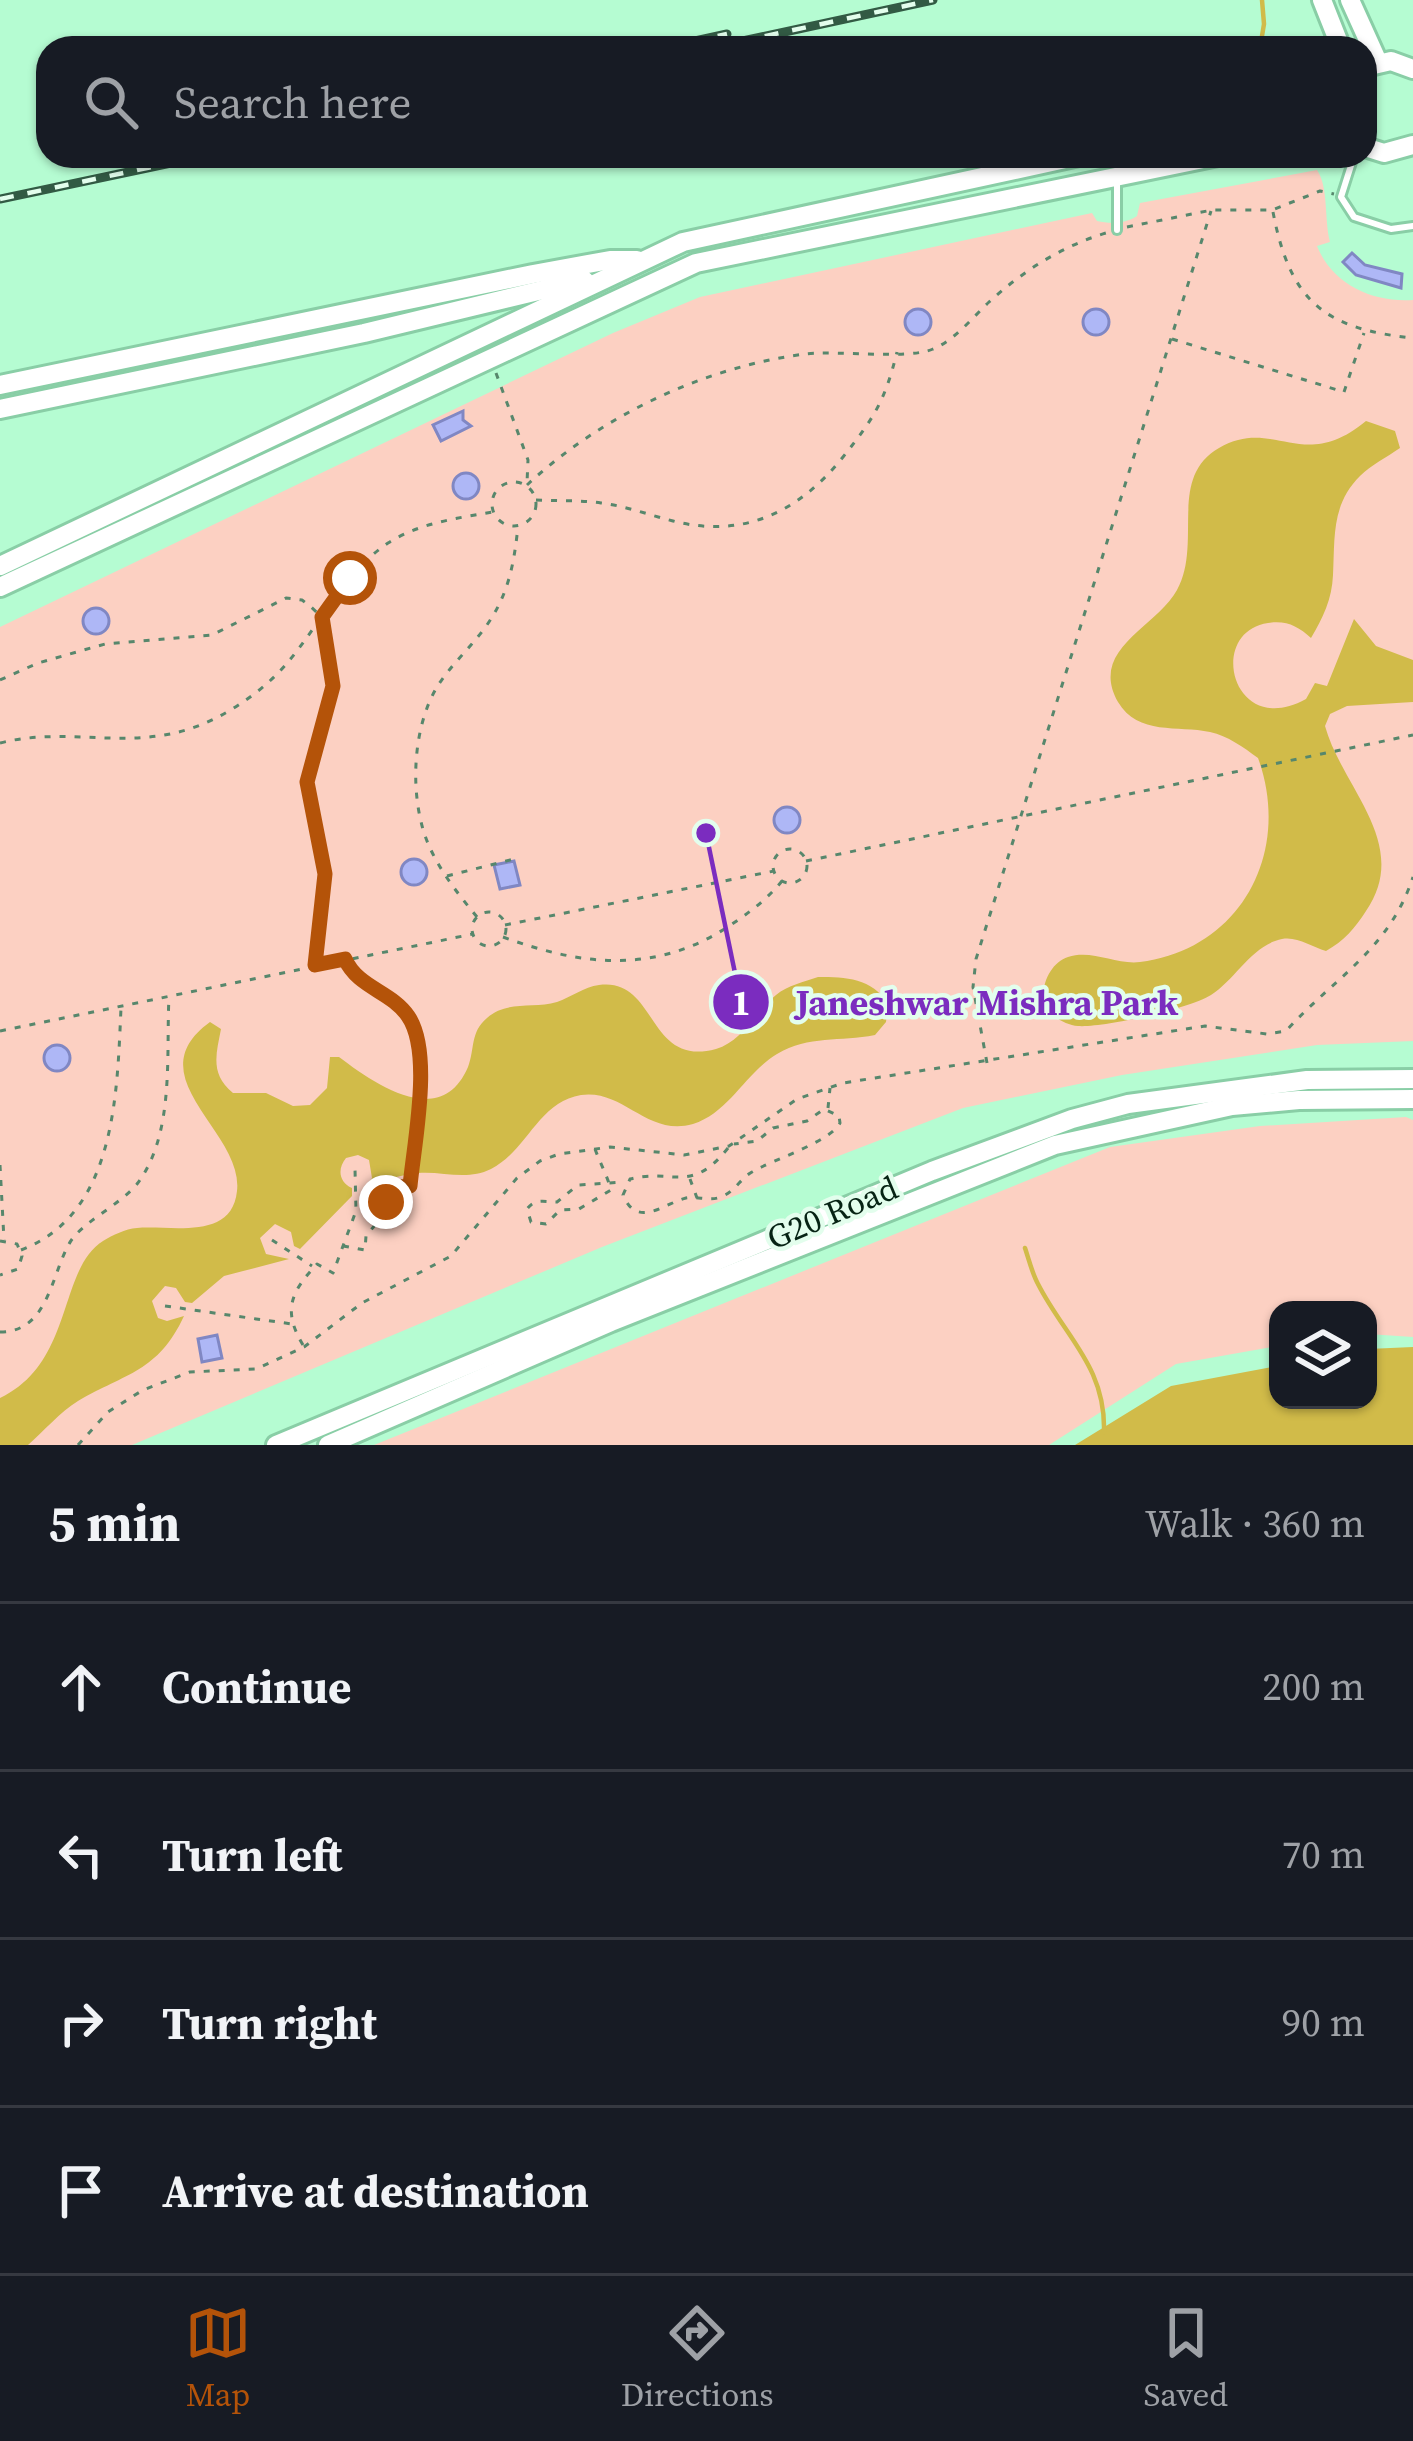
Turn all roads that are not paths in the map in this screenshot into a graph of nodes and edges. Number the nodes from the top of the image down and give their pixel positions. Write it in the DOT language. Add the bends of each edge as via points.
graph roads {
  1 [pos="1322,0"];
  2 [pos="1351,0"];
  3 [pos="1336,36"];
  4 [pos="1363,36"];
  5 [pos="1377,64"];
  6 [pos="1413,69"];
  7 [pos="1413,145"];
  8 [pos="1377,151"];
  9 [pos="1024,168"];
  10 [pos="1116,168"];
  11 [pos="1163,168"];
  12 [pos="1350,168"];
  13 [pos="1118,178"];
  14 [pos="1413,226"];
  15 [pos="1117,230"];
  16 [pos="644,261"];
  17 [pos="612,276"];
  18 [pos="658,282"];
  19 [pos="625,297"];
  20 [pos="0,385"];
  21 [pos="0,409"];
  22 [pos="102,528"];
  23 [pos="0,566"];
  24 [pos="0,587"];
  25 [pos="1413,1079"];
  26 [pos="1413,1099"];
  27 [pos="1015,1138"];
  28 [pos="1018,1160"];
  29 [pos="275,1445"];
  30 [pos="328,1445"];
  1 -- 3 [label="street"];
  2 -- 4 [label="street"];
  5 -- 6 [label="street"];
  7 -- 8 [label="street"];
  9 -- 16 [label="street" via="683,242"];
  10 -- 13 [label="lane"];
  11 -- 13 [label="street"];
  12 -- 14 [label="lane" via="1341,196 1354,218"];
  13 -- 15 [label="lane"];
  13 -- 18 [label="street" via="696,263"];
  16 -- 17 [label="street"];
  16 -- 18 [label="street"];
  16 -- 20 [label="street" via="533,274"];
  17 -- 19 [label="street"];
  17 -- 21 [label="street"];
  17 -- 22 [label="street"];
  18 -- 19 [label="street"];
  19 -- 22 [label="street"];
  22 -- 23 [label="street"];
  22 -- 24 [label="street"];
  25 -- 27 [label="street, G20 Road" via="1307,1080 1128,1104"];
  26 -- 28 [label="street, G20 Road" via="1232,1106"];
  27 -- 28 [label="street"];
  27 -- 29 [label="street, G20 Road"];
  28 -- 30 [label="street, G20 Road"];
}
